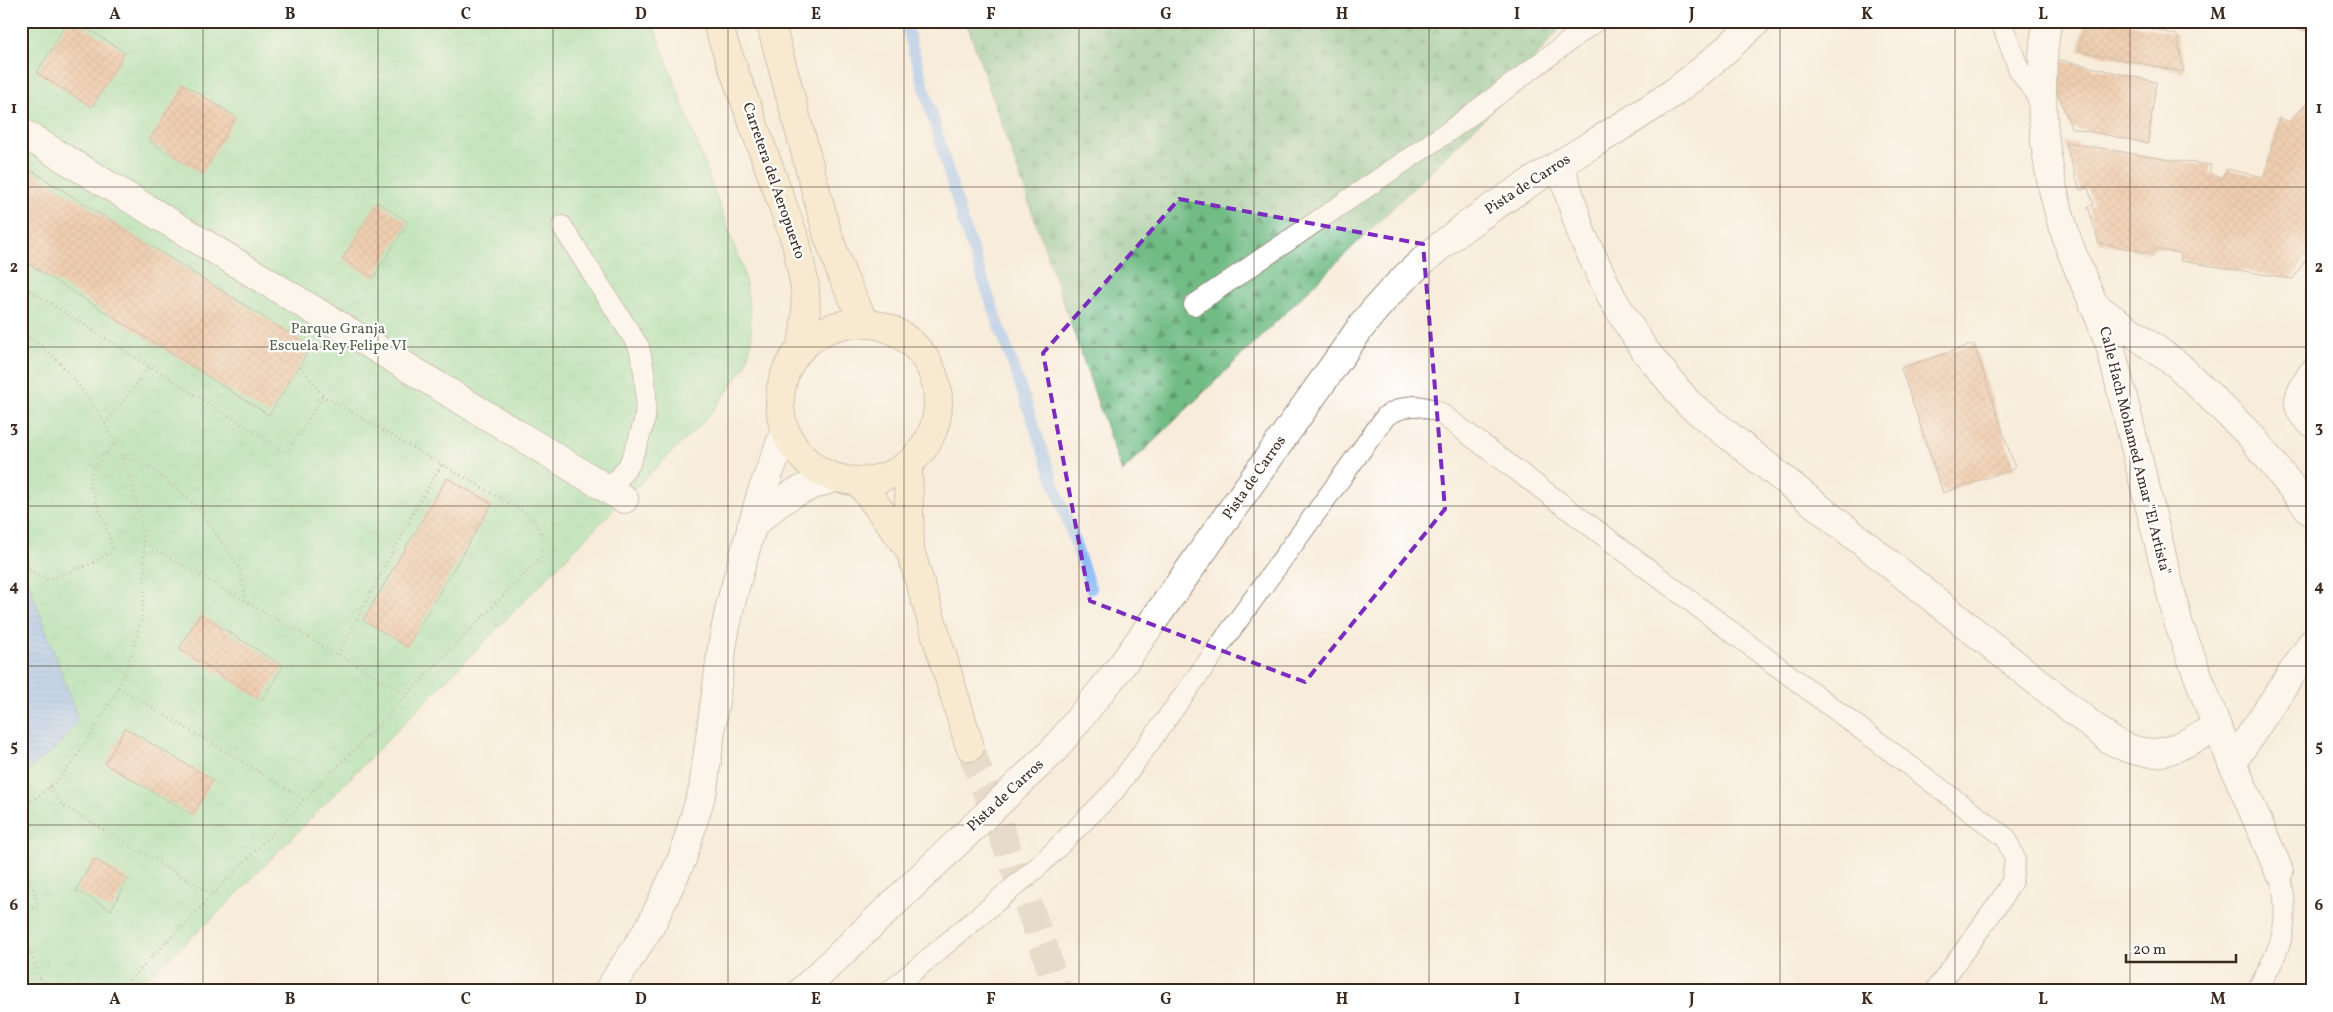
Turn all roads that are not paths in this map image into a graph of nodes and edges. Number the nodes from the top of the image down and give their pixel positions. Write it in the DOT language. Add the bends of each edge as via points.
graph roads {
  1 [pos="716,21"];
  2 [pos="770,21"];
  3 [pos="1596,21"];
  4 [pos="1756,21"];
  5 [pos="2001,21"];
  6 [pos="2046,21"];
  7 [pos="2041,102"];
  8 [pos="21,132"];
  9 [pos="1560,165"];
  10 [pos="562,226"];
  11 [pos="1194,305"];
  12 [pos="2095,306"];
  13 [pos="865,324"];
  14 [pos="802,346"];
  15 [pos="2312,374"];
  16 [pos="2312,423"];
  17 [pos="785,431"];
  18 [pos="908,465"];
  19 [pos="846,480"];
  20 [pos="617,494"];
  21 [pos="2312,514"];
  22 [pos="751,527"];
  23 [pos="910,550"];
  24 [pos="2312,643"];
  25 [pos="2216,727"];
  26 [pos="970,747"];
  27 [pos="2232,763"];
  28 [pos="2278,870"];
  29 [pos="608,991"];
  30 [pos="802,991"];
  31 [pos="890,991"];
  32 [pos="1935,991"];
  33 [pos="2256,991"];
  1 -- 14 [label="main road, Carretera del Aeropuerto" via="796,242 805,287"];
  2 -- 13 [label="main road" via="828,236"];
  3 -- 11 [label="lane" via="1449,131"];
  4 -- 9 [label="street, Pista de Carros" via="1689,81"];
  5 -- 7 [label="lane" via="2019,70"];
  6 -- 7 [label="street, Calle Hach Mohamed Amar \"El Artista\""];
  7 -- 12 [label="street, Calle Hach Mohamed Amar \"El Artista\"" via="2047,161 2056,205"];
  8 -- 20 [label="street"];
  9 -- 25 [label="street" via="1582,235 1612,298 1643,348 1688,403 2109,739 2128,750 2144,754 2162,752"];
  9 -- 30 [label="street, Pista de Carros" via="1442,243 1381,300 1122,665 1054,750"];
  10 -- 20 [label="lane" via="639,347 644,371 644,418"];
  12 -- 21 [label="street" via="2178,365 2251,436"];
  12 -- 25 [label="street, Calle Hach Mohamed Amar \"El Artista\"" via="2111,349 2180,625"];
  13 -- 14 [label="main road" via="832,328"];
  13 -- 18 [label="main road" via="890,329 911,343 928,363 936,387 937,412 930,437"];
  14 -- 17 [label="main road" via="786,371 780,401"];
  15 -- 16 [label="street" via="2299,394 2299,406"];
  17 -- 19 [label="main road" via="796,451 813,467"];
  17 -- 22 [label="street"];
  18 -- 19 [label="main road" via="876,480"];
  18 -- 23 [label="main road"];
  19 -- 22 [label="street" via="802,487"];
  19 -- 23 [label="main road"];
  22 -- 29 [label="street" via="722,641 703,789 682,859 651,925"];
  23 -- 26 [label="main road"];
  24 -- 27 [label="street"];
  25 -- 27 [label="street, Calle Hach Mohamed Amar \"El Artista\""];
  27 -- 28 [label="street, Calle Hach Mohamed Amar \"El Artista\""];
  28 -- 33 [label="lane" via="2285,893 2282,941 2274,963"];
  31 -- 32 [label="lane" via="1041,864 1115,790 1386,416 1402,407 1421,405 1439,412 2006,838 2015,858 2012,881"];
}
